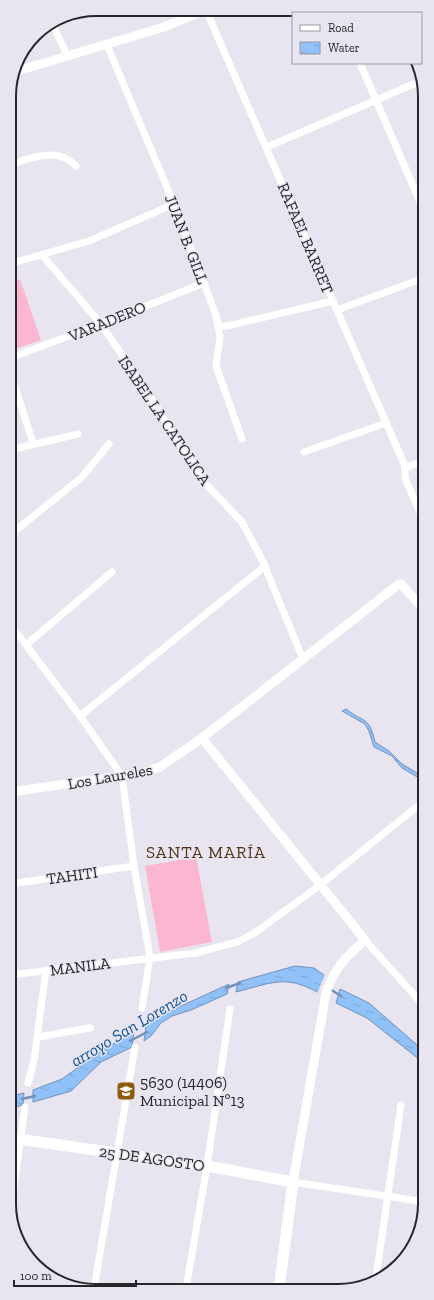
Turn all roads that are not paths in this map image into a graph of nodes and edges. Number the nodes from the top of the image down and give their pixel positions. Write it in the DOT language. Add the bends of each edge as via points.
graph roads {
  1 [pos="178,16"];
  2 [pos="190,16"];
  3 [pos="208,16"];
  4 [pos="180,20"];
  5 [pos="54,28"];
  6 [pos="107,45"];
  7 [pos="68,56"];
  8 [pos="360,64"];
  9 [pos="20,70"];
  10 [pos="416,83"];
  11 [pos="376,101"];
  12 [pos="267,147"];
  13 [pos="16,162"];
  14 [pos="76,166"];
  15 [pos="418,196"];
  16 [pos="174,204"];
  17 [pos="42,255"];
  18 [pos="16,262"];
  19 [pos="418,280"];
  20 [pos="204,282"];
  21 [pos="333,301"];
  22 [pos="337,310"];
  23 [pos="101,324"];
  24 [pos="218,326"];
  25 [pos="16,356"];
  26 [pos="16,390"];
  27 [pos="386,423"];
  28 [pos="78,434"];
  29 [pos="242,439"];
  30 [pos="33,443"];
  31 [pos="109,444"];
  32 [pos="16,448"];
  33 [pos="304,452"];
  34 [pos="418,463"];
  35 [pos="405,466"];
  36 [pos="418,508"];
  37 [pos="16,530"];
  38 [pos="265,566"];
  39 [pos="112,572"];
  40 [pos="418,600"];
  41 [pos="16,631"];
  42 [pos="27,644"];
  43 [pos="302,659"];
  44 [pos="80,716"];
  45 [pos="202,738"];
  46 [pos="122,776"];
  47 [pos="16,791"];
  48 [pos="418,806"];
  49 [pos="134,866"];
  50 [pos="16,883"];
  51 [pos="320,885"];
  52 [pos="365,940"];
  53 [pos="150,957"];
  54 [pos="46,970"];
  55 [pos="16,974"];
  56 [pos="418,1001"];
  57 [pos="142,1008"];
  58 [pos="230,1009"];
  59 [pos="90,1028"];
  60 [pos="38,1037"];
  61 [pos="135,1047"];
  62 [pos="28,1083"];
  63 [pos="401,1105"];
  64 [pos="25,1107"];
  65 [pos="16,1138"];
  66 [pos="117,1153"];
  67 [pos="207,1166"];
  68 [pos="293,1182"];
  69 [pos="389,1197"];
  70 [pos="418,1201"];
  71 [pos="377,1274"];
  72 [pos="95,1284"];
  73 [pos="187,1284"];
  74 [pos="280,1284"];
  1 -- 4 [label="street"];
  2 -- 4 [label="street"];
  3 -- 12 [label="street, RAFAEL BARRET"];
  4 -- 6 [label="street"];
  5 -- 7 [label="street"];
  6 -- 7 [label="street"];
  6 -- 16 [label="street, JUAN B. GILL"];
  7 -- 9 [label="street"];
  8 -- 11 [label="street"];
  10 -- 11 [label="street"];
  11 -- 12 [label="street"];
  11 -- 15 [label="street"];
  12 -- 21 [label="street, RAFAEL BARRET"];
  13 -- 14 [label="street" via="50,153 71,160"];
  16 -- 17 [label="street" via="89,241"];
  16 -- 20 [label="street, JUAN B. GILL"];
  17 -- 18 [label="street"];
  17 -- 23 [label="street, ISABEL LA CATOLICA"];
  19 -- 22 [label="street"];
  20 -- 23 [label="street, VARADERO"];
  20 -- 24 [label="street, JUAN B. GILL"];
  21 -- 22 [label="street, RAFAEL BARRET"];
  21 -- 24 [label="street"];
  22 -- 27 [label="street, RAFAEL BARRET"];
  23 -- 25 [label="street, VARADERO"];
  23 -- 38 [label="street, ISABEL LA CATOLICA" via="204,482 242,522"];
  24 -- 29 [label="street, JUAN B. GILL" via="220,337 216,366"];
  26 -- 30 [label="street"];
  27 -- 33 [label="street"];
  27 -- 35 [label="street, RAFAEL BARRET"];
  28 -- 30 [label="street"];
  30 -- 32 [label="street"];
  31 -- 37 [label="street" via="82,477"];
  34 -- 35 [label="street"];
  35 -- 36 [label="street, RAFAEL BARRET" via="405,478"];
  38 -- 43 [label="street, ISABEL LA CATOLICA"];
  38 -- 44 [label="street"];
  39 -- 42 [label="street"];
  40 -- 43 [label="street, Los Laureles" via="399,584"];
  41 -- 42 [label="street"];
  42 -- 44 [label="street"];
  43 -- 45 [label="street, Los Laureles"];
  44 -- 46 [label="street"];
  45 -- 46 [label="street, Los Laureles" via="160,767"];
  45 -- 51 [label="street"];
  46 -- 47 [label="street, Los Laureles"];
  46 -- 49 [label="street"];
  48 -- 51 [label="street, MANILA"];
  49 -- 50 [label="street, TAHITI"];
  49 -- 53 [label="street"];
  51 -- 52 [label="street"];
  51 -- 53 [label="street, MANILA" via="256,932 237,942 196,952"];
  52 -- 56 [label="street"];
  52 -- 68 [label="street" via="348,955 332,976 326,994"];
  53 -- 54 [label="street, MANILA"];
  53 -- 57 [label="street"];
  54 -- 55 [label="street, MANILA"];
  54 -- 60 [label="street"];
  58 -- 67 [label="street"];
  59 -- 60 [label="street"];
  60 -- 62 [label="street"];
  61 -- 66 [label="street"];
  63 -- 69 [label="street"];
  64 -- 65 [label="street"];
  65 -- 66 [label="main road, 25 DE AGOSTO"];
  66 -- 67 [label="main road, 25 DE AGOSTO"];
  66 -- 72 [label="street"];
  67 -- 68 [label="main road, 25 DE AGOSTO"];
  67 -- 73 [label="street"];
  68 -- 69 [label="street"];
  68 -- 74 [label="main road"];
  69 -- 70 [label="street"];
  69 -- 71 [label="street"];
}
